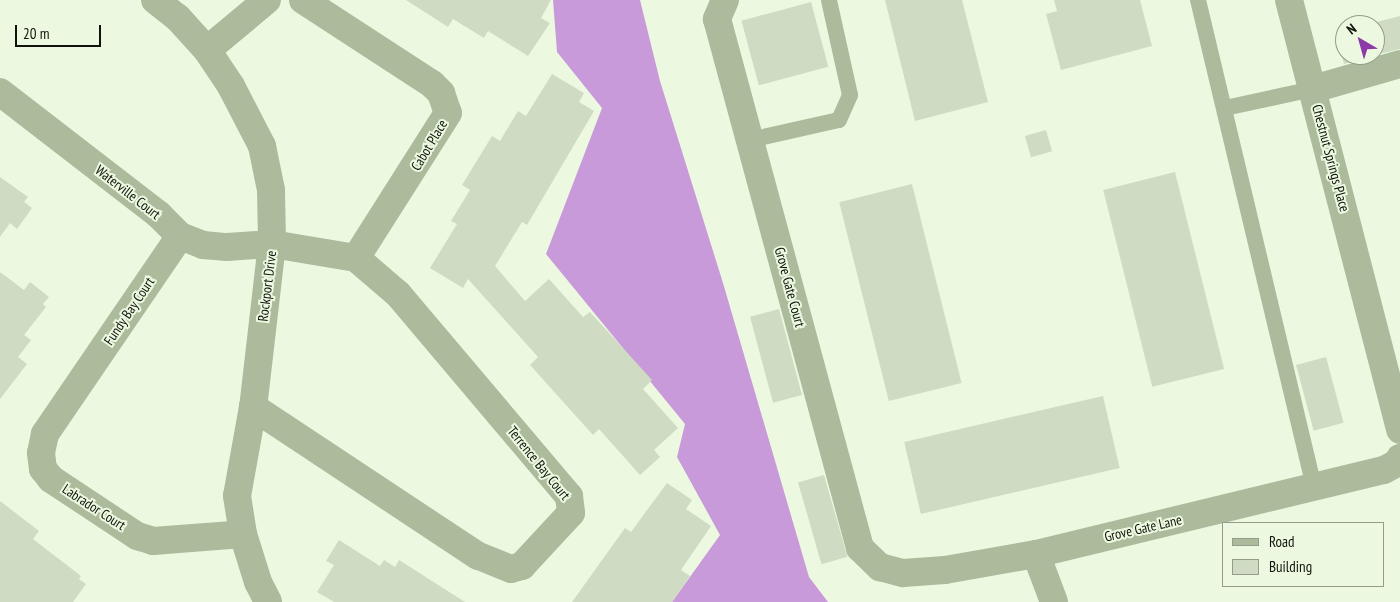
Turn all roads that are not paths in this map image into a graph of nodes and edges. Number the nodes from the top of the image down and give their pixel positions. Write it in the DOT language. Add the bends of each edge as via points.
graph roads {
  1 [pos="155,0"];
  2 [pos="267,0"];
  3 [pos="303,0"];
  4 [pos="725,0"];
  5 [pos="829,0"];
  6 [pos="1198,0"];
  7 [pos="1289,0"];
  8 [pos="207,50"];
  9 [pos="1400,64"];
  10 [pos="1313,89"];
  11 [pos="0,92"];
  12 [pos="1225,108"];
  13 [pos="750,140"];
  14 [pos="180,236"];
  15 [pos="272,244"];
  16 [pos="356,258"];
  17 [pos="78,385"];
  18 [pos="253,407"];
  19 [pos="1400,430"];
  20 [pos="1400,458"];
  21 [pos="1314,487"];
  22 [pos="243,534"];
  23 [pos="1036,554"];
  24 [pos="880,567"];
  25 [pos="268,602"];
  26 [pos="1054,602"];
  1 -- 8 [label="street, Rockport Drive" via="178,18"];
  2 -- 8 [label="street"];
  3 -- 16 [label="street, Cabot Place" via="432,84 441,92 448,113"];
  4 -- 13 [label="street, Grove Gate Court" via="717,19"];
  5 -- 13 [label="lane" via="850,95 839,120"];
  6 -- 12 [label="lane"];
  7 -- 10 [label="street, Chestnut Springs Place"];
  8 -- 15 [label="street, Rockport Drive" via="231,86 262,146 271,190"];
  9 -- 10 [label="street"];
  10 -- 12 [label="lane"];
  10 -- 19 [label="street, Chestnut Springs Place"];
  11 -- 14 [label="street, Waterville Court" via="159,215"];
  12 -- 21 [label="lane"];
  13 -- 24 [label="street, Grove Gate Court" via="860,548"];
  14 -- 15 [label="street, Waterville Court" via="203,245"];
  14 -- 17 [label="street, Fundy Bay Court"];
  15 -- 16 [label="street"];
  15 -- 18 [label="street, Rockport Drive"];
  16 -- 18 [label="street, Terrence Bay Court" via="398,294 569,496 571,513 522,566 511,570 478,556"];
  17 -- 22 [label="street, Labrador Court" via="45,434 41,453 43,469 51,479 137,536 154,542"];
  18 -- 22 [label="street, Rockport Drive" via="237,496"];
  20 -- 21 [label="street, Grove Gate Lane" via="1384,470"];
  21 -- 23 [label="street, Grove Gate Lane"];
  22 -- 25 [label="street, Rockport Drive"];
  23 -- 24 [label="street, Grove Gate Lane" via="903,573"];
  23 -- 26 [label="street"];
}
